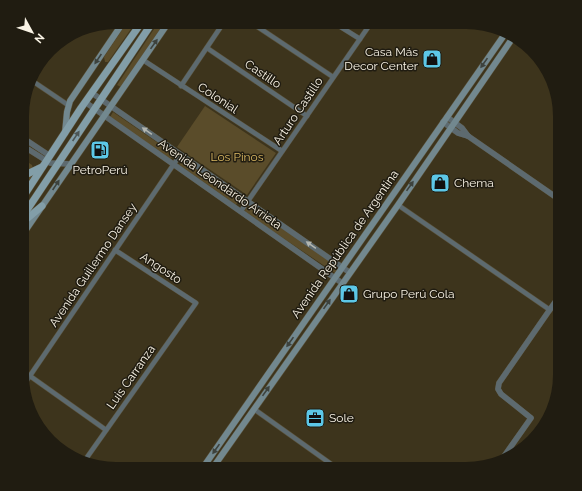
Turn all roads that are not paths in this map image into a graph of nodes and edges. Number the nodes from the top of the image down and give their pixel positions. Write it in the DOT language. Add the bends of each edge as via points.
graph roads {
  1 [pos="119,29"];
  2 [pos="137,29"];
  3 [pos="148,29"];
  4 [pos="164,29"];
  5 [pos="219,29"];
  6 [pos="261,29"];
  7 [pos="344,29"];
  8 [pos="367,29"];
  9 [pos="503,37"];
  10 [pos="360,39"];
  11 [pos="510,41"];
  12 [pos="207,48"];
  13 [pos="143,60"];
  14 [pos="333,77"];
  15 [pos="36,83"];
  16 [pos="181,86"];
  17 [pos="92,92"];
  18 [pos="101,98"];
  19 [pos="85,102"];
  20 [pos="68,105"];
  21 [pos="111,106"];
  22 [pos="94,109"];
  23 [pos="104,116"];
  24 [pos="307,116"];
  25 [pos="445,120"];
  26 [pos="454,122"];
  27 [pos="450,128"];
  28 [pos="65,133"];
  29 [pos="468,136"];
  30 [pos="29,144"];
  31 [pos="29,150"];
  32 [pos="282,151"];
  33 [pos="180,155"];
  34 [pos="46,162"];
  35 [pos="57,164"];
  36 [pos="71,164"];
  37 [pos="174,164"];
  38 [pos="29,172"];
  39 [pos="29,188"];
  40 [pos="553,195"];
  41 [pos="248,201"];
  42 [pos="398,205"];
  43 [pos="42,206"];
  44 [pos="29,207"];
  45 [pos="241,211"];
  46 [pos="29,217"];
  47 [pos="29,224"];
  48 [pos="115,250"];
  49 [pos="343,268"];
  50 [pos="349,272"];
  51 [pos="335,278"];
  52 [pos="342,283"];
  53 [pos="196,303"];
  54 [pos="553,306"];
  55 [pos="550,310"];
  56 [pos="30,376"];
  57 [pos="254,409"];
  58 [pos="106,430"];
  59 [pos="508,451"];
  60 [pos="87,457"];
  61 [pos="207,462"];
  62 [pos="217,462"];
  63 [pos="328,462"];
  1 -- 20 [label="main road, one-way"];
  2 -- 17 [label="main road"];
  3 -- 18 [label="main road"];
  13 -- 4 [label="main road, one-way"];
  5 -- 12 [label="street"];
  6 -- 14 [label="street"];
  7 -- 10 [label="street"];
  8 -- 10 [label="street, Arturo Castillo"];
  9 -- 25 [label="main road, Avenida República de Argentina, one-way"];
  10 -- 14 [label="street, Arturo Castillo"];
  11 -- 26 [label="main road, Avenida República de Argentina"];
  12 -- 16 [label="street"];
  12 -- 24 [label="street, Castillo"];
  13 -- 16 [label="street, Colonial"];
  13 -- 21 [label="main road"];
  14 -- 24 [label="street, Arturo Castillo"];
  15 -- 20 [label="street"];
  16 -- 32 [label="street, Colonial"];
  17 -- 18 [label="street, Avenida Leondardo Arrieta"];
  17 -- 19 [label="main road"];
  18 -- 21 [label="street, Avenida Leondardo Arrieta"];
  18 -- 22 [label="main road"];
  19 -- 22 [label="street, Avenida Leondardo Arrieta"];
  19 -- 28 [label="main road"];
  20 -- 28 [label="main road"];
  21 -- 23 [label="main road"];
  33 -- 21 [label="street, Avenida Leondardo Arrieta, one-way"];
  22 -- 23 [label="street, Avenida Leondardo Arrieta"];
  35 -- 22 [label="main road, one-way"];
  23 -- 36 [label="main road"];
  23 -- 37 [label="street, Avenida Leondardo Arrieta"];
  24 -- 32 [label="street, Arturo Castillo"];
  25 -- 26 [label="street"];
  25 -- 27 [label="street"];
  25 -- 49 [label="main road, Avenida República de Argentina"];
  26 -- 27 [label="main road, Avenida República de Argentina"];
  26 -- 29 [label="street"];
  27 -- 29 [label="street" via="463,136"];
  42 -- 27 [label="main road, Avenida República de Argentina, one-way"];
  28 -- 34 [label="main road"];
  29 -- 40 [label="street"];
  30 -- 34 [label="street"];
  31 -- 34 [label="street"];
  32 -- 41 [label="street, Arturo Castillo"];
  33 -- 37 [label="street, Avenida Guillermo Dansey"];
  33 -- 41 [label="street, Avenida Leondardo Arrieta"];
  34 -- 35 [label="street"];
  34 -- 38 [label="main road"];
  34 -- 39 [label="main road"];
  35 -- 36 [label="street"];
  35 -- 44 [label="main road"];
  43 -- 36 [label="main road, one-way"];
  37 -- 45 [label="street, Avenida Leondardo Arrieta"];
  37 -- 48 [label="street, Avenida Guillermo Dansey"];
  41 -- 45 [label="street, Arturo Castillo"];
  49 -- 41 [label="street, Avenida Leondardo Arrieta, one-way"];
  42 -- 50 [label="main road, Avenida República de Argentina"];
  42 -- 55 [label="street"];
  43 -- 46 [label="main road"];
  43 -- 47 [label="main road"];
  45 -- 51 [label="street, Avenida Leondardo Arrieta"];
  48 -- 53 [label="street, Angosto"];
  48 -- 56 [label="street, Avenida Guillermo Dansey"];
  49 -- 50 [label="street, Avenida Leondardo Arrieta"];
  49 -- 51 [label="main road, Avenida República de Argentina"];
  50 -- 52 [label="main road, Avenida República de Argentina"];
  51 -- 52 [label="street, Avenida Leondardo Arrieta"];
  51 -- 61 [label="main road, Avenida República de Argentina, one-way"];
  57 -- 52 [label="main road, Avenida República de Argentina, one-way"];
  53 -- 58 [label="street, Luis Carranza"];
  54 -- 55 [label="street"];
  55 -- 59 [label="street" via="499,383 498,389 501,394 531,418"];
  56 -- 58 [label="street"];
  57 -- 62 [label="main road, Avenida República de Argentina"];
  57 -- 63 [label="street"];
  58 -- 60 [label="street, Luis Carranza"];
}
